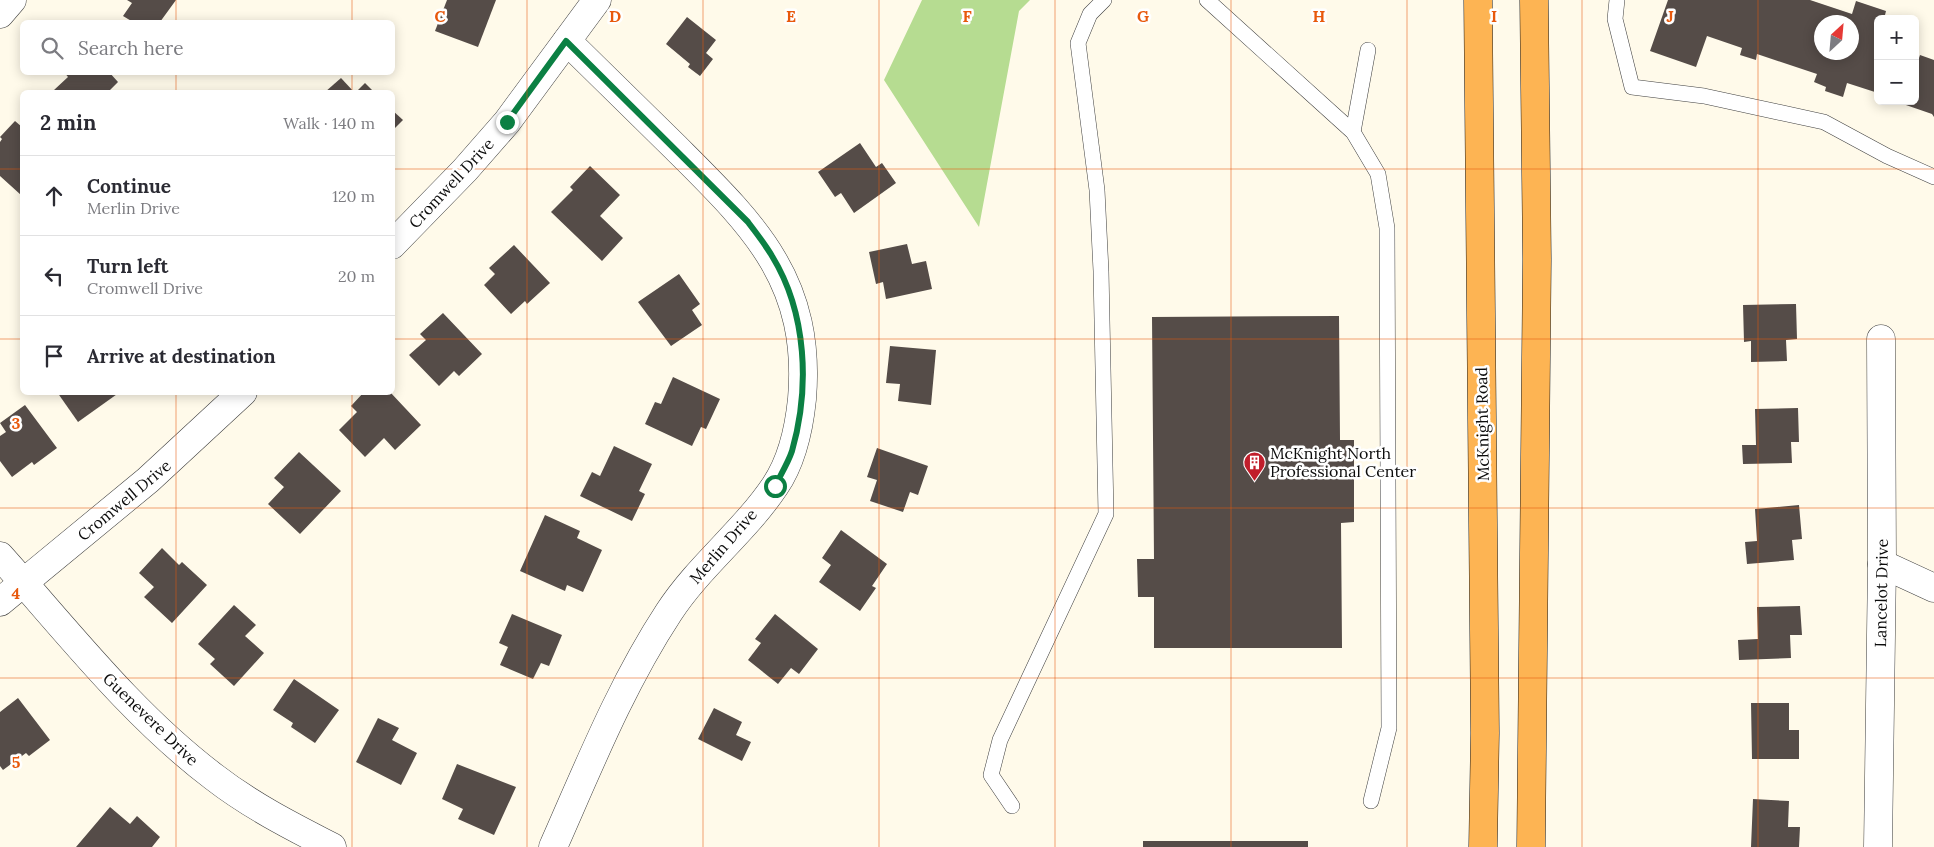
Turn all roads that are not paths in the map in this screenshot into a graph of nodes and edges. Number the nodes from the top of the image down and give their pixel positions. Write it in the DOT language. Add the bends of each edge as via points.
graph roads {
  1 [pos="12,0"];
  2 [pos="597,0"];
  3 [pos="1104,0"];
  4 [pos="1207,0"];
  5 [pos="1478,0"];
  6 [pos="1534,0"];
  7 [pos="1617,0"];
  8 [pos="0,14"];
  9 [pos="566,41"];
  10 [pos="1368,50"];
  11 [pos="1353,132"];
  12 [pos="1934,177"];
  13 [pos="395,241"];
  14 [pos="1881,339"];
  15 [pos="239,395"];
  16 [pos="0,556"];
  17 [pos="1882,564"];
  18 [pos="24,583"];
  19 [pos="1934,588"];
  20 [pos="0,602"];
  21 [pos="1372,801"];
  22 [pos="1012,806"];
  23 [pos="332,847"];
  24 [pos="553,847"];
  25 [pos="1484,847"];
  26 [pos="1531,847"];
  27 [pos="1878,847"];
  1 -- 8 [label="street"];
  2 -- 9 [label="street, Cromwell Drive"];
  3 -- 22 [label="lane" via="1090,14 1078,43 1098,190 1106,514 1000,740 991,775"];
  4 -- 11 [label="lane"];
  5 -- 25 [label="highway, McKnight Road"];
  6 -- 26 [label="highway" via="1536,259"];
  7 -- 12 [label="lane" via="1614,19 1632,87 1704,96 1824,122"];
  9 -- 13 [label="street, Cromwell Drive" via="507,122"];
  9 -- 24 [label="street, Merlin Drive" via="731,203 773,256 797,321 803,380 800,416 791,453 775,486 664,619 604,732"];
  10 -- 11 [label="lane"];
  11 -- 21 [label="lane" via="1378,174 1387,228 1389,728"];
  14 -- 17 [label="street, Lancelot Drive"];
  15 -- 18 [label="street, Cromwell Drive" via="148,480"];
  16 -- 18 [label="street, Guenevere Drive"];
  17 -- 19 [label="street"];
  17 -- 27 [label="street, Lancelot Drive"];
  18 -- 20 [label="street, Cromwell Drive"];
  18 -- 23 [label="street, Guenevere Drive" via="129,702 171,742 214,778 257,807"];
}
